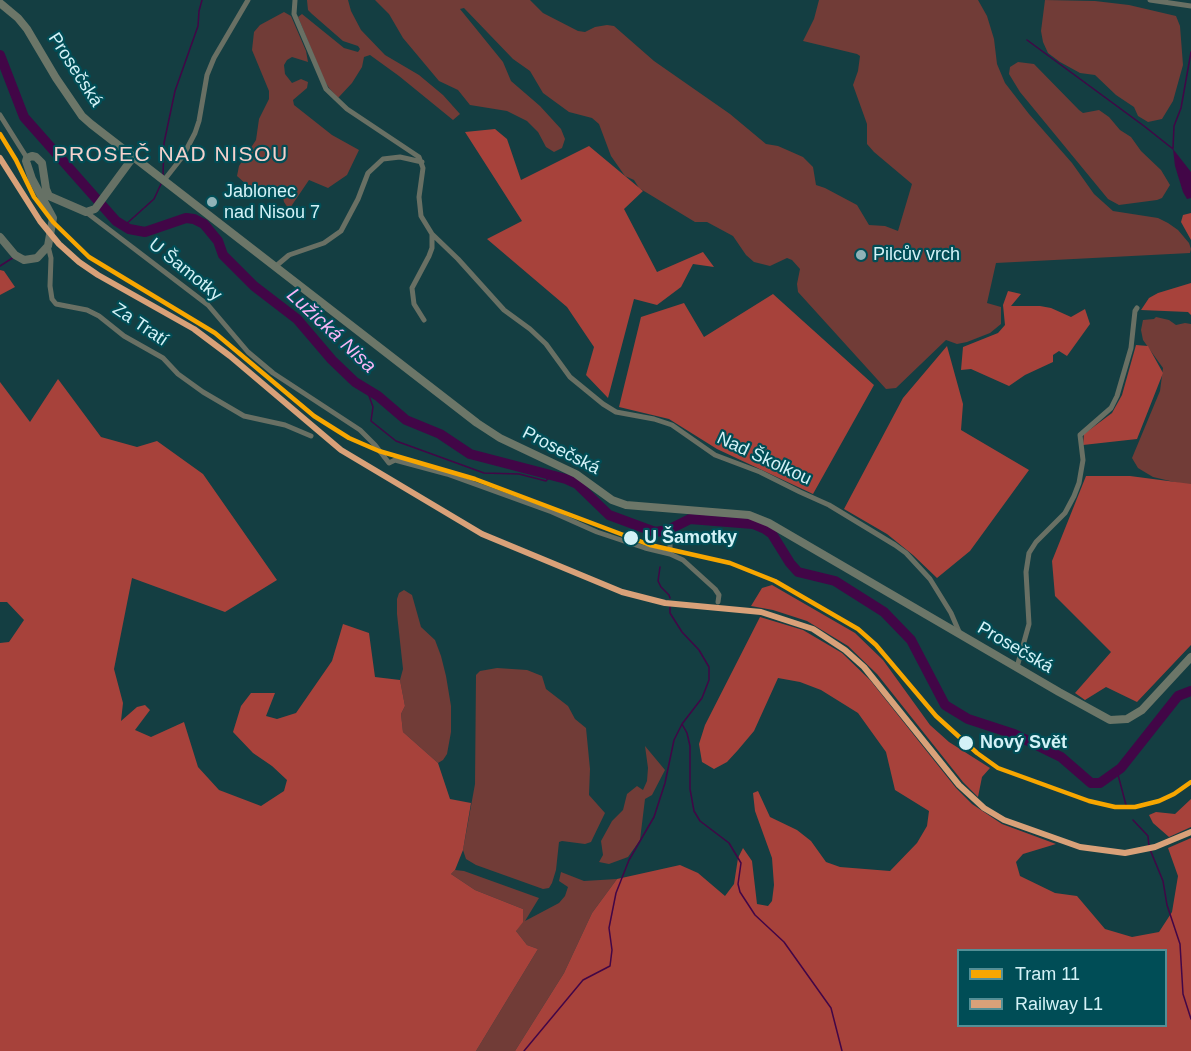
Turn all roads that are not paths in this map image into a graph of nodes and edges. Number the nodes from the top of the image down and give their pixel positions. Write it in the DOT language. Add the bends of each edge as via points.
graph roads {
  1 [pos="248,0"];
  2 [pos="295,0"];
  3 [pos="1150,0"];
  4 [pos="1164,1"];
  5 [pos="0,3"];
  6 [pos="1191,6"];
  7 [pos="0,115"];
  8 [pos="134,156"];
  9 [pos="27,158"];
  10 [pos="422,162"];
  11 [pos="165,180"];
  12 [pos="86,212"];
  13 [pos="432,234"];
  14 [pos="0,237"];
  15 [pos="48,246"];
  16 [pos="276,266"];
  17 [pos="1137,308"];
  18 [pos="424,320"];
  19 [pos="311,436"];
  20 [pos="670,535"];
  21 [pos="670,554"];
  22 [pos="718,602"];
  23 [pos="961,635"];
  24 [pos="1191,657"];
  25 [pos="1017,667"];
  1 -- 11 [label="street" via="207,75 195,133"];
  2 -- 10 [label="street" via="294,15 326,89 347,109"];
  3 -- 4 [label="street"];
  4 -- 6 [label="street"];
  5 -- 8 [label="main road, Prosečská" via="27,29 82,116"];
  7 -- 9 [label="street, U Šamotky"];
  8 -- 11 [label="main road, Prosečská"];
  8 -- 12 [label="street" via="95,209"];
  9 -- 12 [label="street, U Šamotky" via="32,156 42,163 49,196"];
  9 -- 15 [label="street, U Šamotky" via="27,169 53,218"];
  10 -- 13 [label="street, Nad Školkou" via="419,205"];
  10 -- 16 [label="street" via="400,157 383,159 368,173 341,231 324,243 289,255"];
  11 -- 16 [label="main road, Prosečská"];
  12 -- 21 [label="street, U Šamotky" via="208,305 248,352 273,373 360,430 389,463 395,460 447,474 597,532"];
  13 -- 18 [label="street" via="432,248 412,288 414,304"];
  13 -- 23 [label="street, Nad Školkou" via="504,310 546,344 570,377 603,404 616,412 672,425 715,455 829,505 895,545 930,579"];
  14 -- 15 [label="street" via="24,260 37,258"];
  15 -- 19 [label="street, Za Tratí" via="50,286 56,304 99,316 244,417 285,425"];
  16 -- 23 [label="main road, Prosečská" via="490,433 576,474 612,500 639,507 757,517"];
  17 -- 25 [label="street" via="1131,348 1117,396 1111,408 1080,435 1083,460 1074,496 1065,513 1029,554 1029,624"];
  20 -- 21 [label="street"];
  21 -- 22 [label="street" via="683,560 716,589"];
  23 -- 25 [label="main road, Prosečská"];
  24 -- 25 [label="main road, Prosečská" via="1142,710 1119,720 1096,714"];
}
